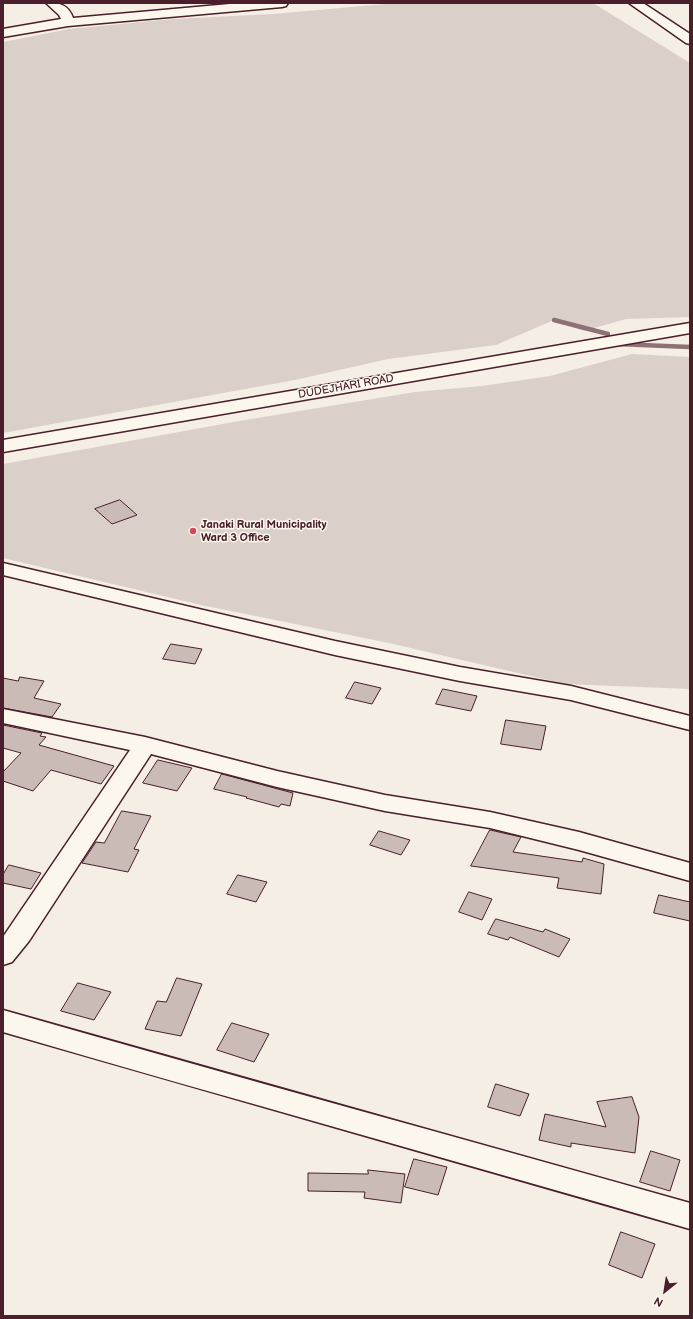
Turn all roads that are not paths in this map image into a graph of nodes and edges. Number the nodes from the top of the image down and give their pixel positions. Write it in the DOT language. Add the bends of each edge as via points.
graph roads {
  1 [pos="52,3"];
  2 [pos="282,3"];
  3 [pos="635,3"];
  4 [pos="68,22"];
  5 [pos="3,33"];
  6 [pos="690,40"];
  7 [pos="690,328"];
  8 [pos="3,446"];
  9 [pos="3,569"];
  10 [pos="3,716"];
  11 [pos="690,723"];
  12 [pos="145,745"];
  13 [pos="690,872"];
  14 [pos="3,955"];
  15 [pos="3,1021"];
  16 [pos="690,1216"];
  1 -- 4 [label="street" via="65,13"];
  2 -- 4 [label="street"];
  3 -- 6 [label="street"];
  4 -- 5 [label="street"];
  7 -- 8 [label="street, DUDEJHARI ROAD"];
  9 -- 11 [label="street" via="335,648 571,694"];
  10 -- 12 [label="street"];
  12 -- 13 [label="street" via="277,779 385,803 490,820 580,841"];
  12 -- 14 [label="street" via="20,934"];
  15 -- 16 [label="street"];
}
